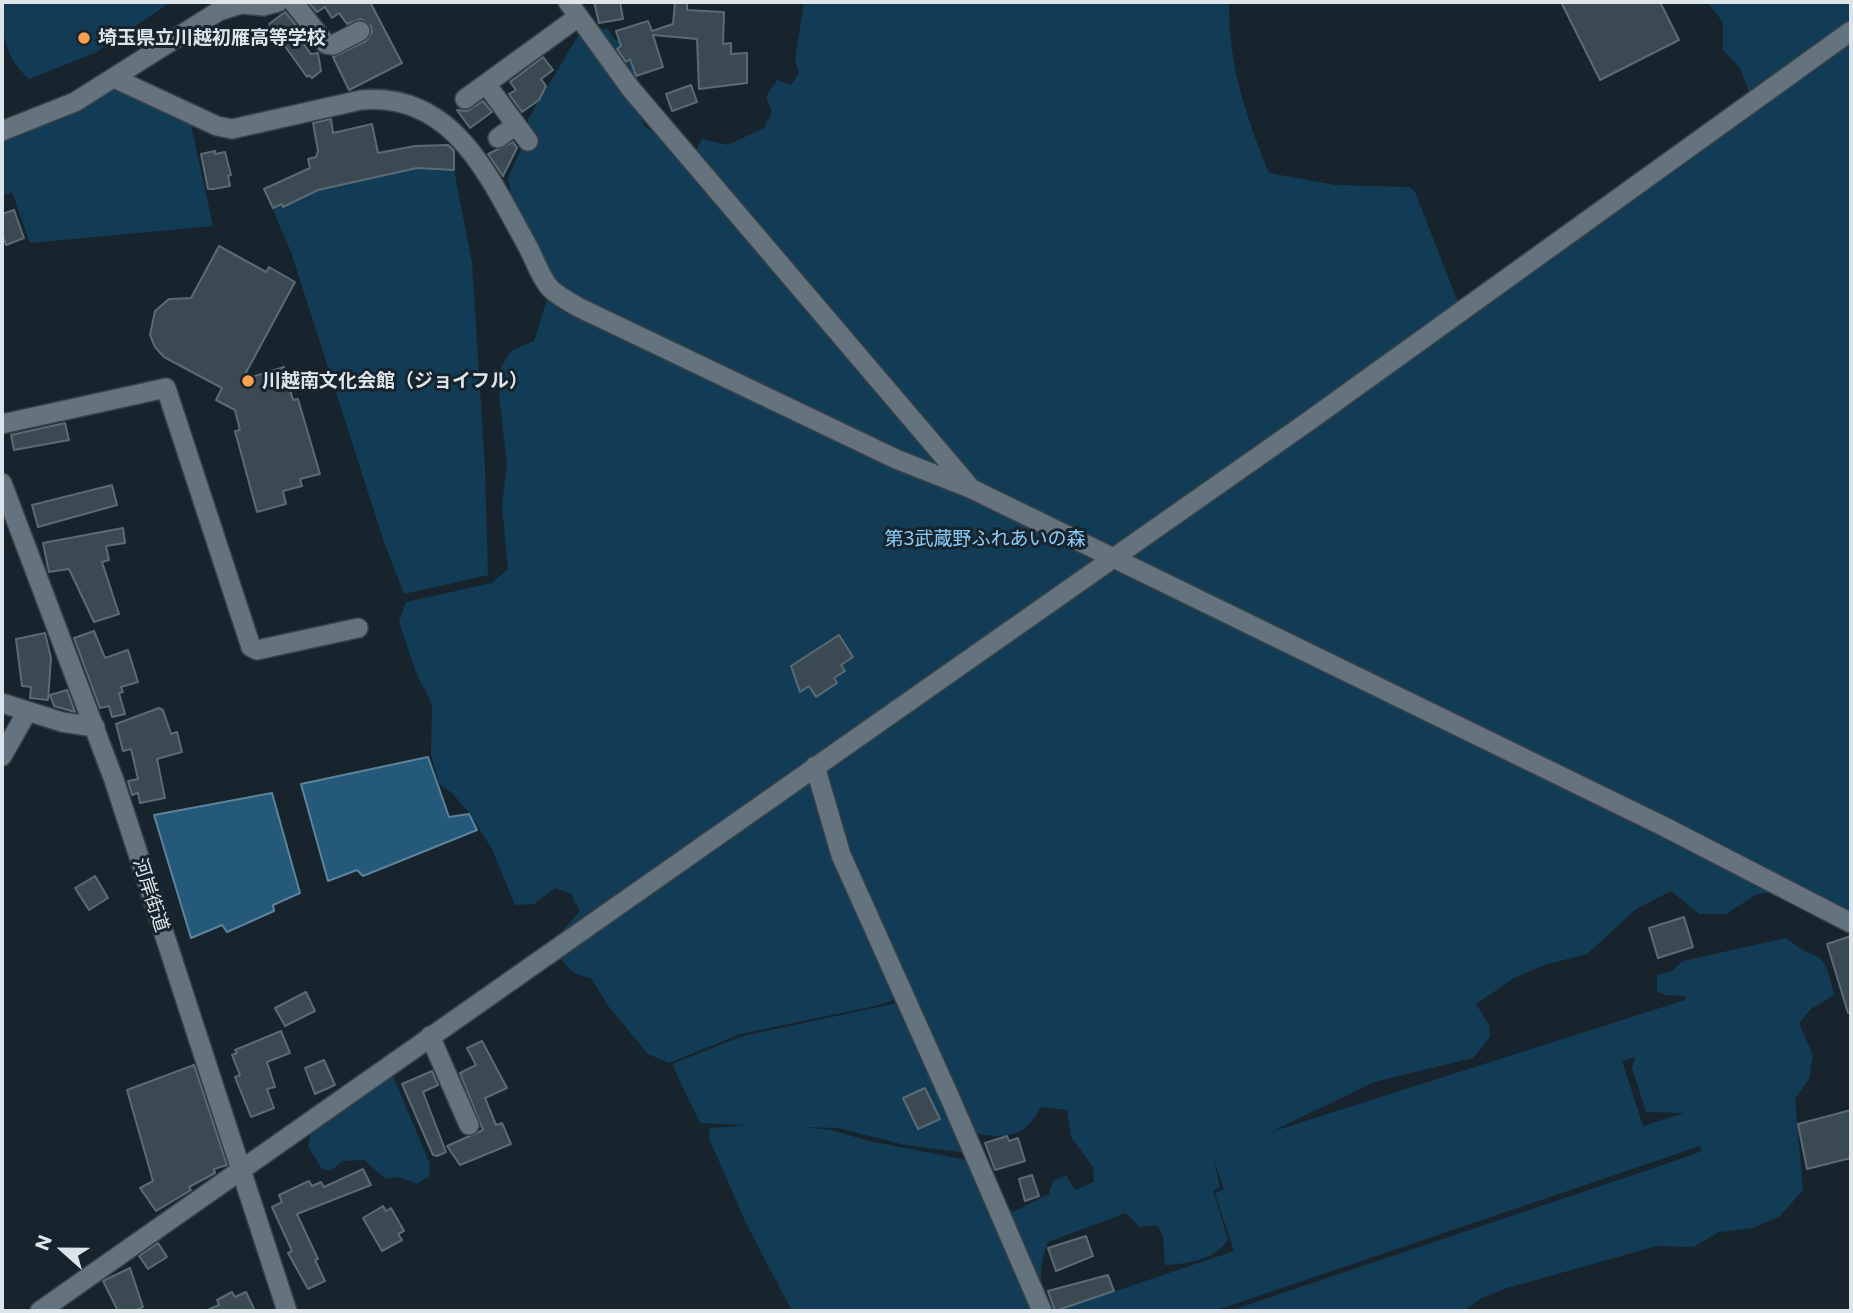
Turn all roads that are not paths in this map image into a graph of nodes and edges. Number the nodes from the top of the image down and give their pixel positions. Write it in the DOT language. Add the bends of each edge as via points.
graph roads {
  1 [pos="278,2"];
  2 [pos="293,2"];
  3 [pos="573,9"];
  4 [pos="360,31"];
  5 [pos="1851,31"];
  6 [pos="116,79"];
  7 [pos="486,84"];
  8 [pos="465,99"];
  9 [pos="516,125"];
  10 [pos="2,131"];
  11 [pos="498,138"];
  12 [pos="528,141"];
  13 [pos="2,424"];
  14 [pos="2,483"];
  15 [pos="972,489"];
  16 [pos="1114,559"];
  17 [pos="358,628"];
  18 [pos="2,703"];
  19 [pos="27,712"];
  20 [pos="95,727"];
  21 [pos="2,756"];
  22 [pos="815,766"];
  23 [pos="1851,923"];
  24 [pos="430,1036"];
  25 [pos="469,1125"];
  26 [pos="240,1169"];
  27 [pos="40,1311"];
  28 [pos="287,1311"];
  29 [pos="1042,1311"];
  1 -- 6 [label="street" via="219,11"];
  2 -- 4 [label="street" via="326,44"];
  3 -- 7 [label="street"];
  3 -- 15 [label="street" via="631,89"];
  5 -- 16 [label="street"];
  6 -- 10 [label="street" via="75,102"];
  6 -- 15 [label="street" via="232,129 361,100 391,100 423,110 447,125 469,149 550,289 578,307 896,458"];
  7 -- 8 [label="street"];
  7 -- 9 [label="street"];
  9 -- 11 [label="street"];
  9 -- 12 [label="street"];
  13 -- 17 [label="street" via="166,388 251,647 257,650"];
  14 -- 20 [label="street, 河岸街道"];
  15 -- 16 [label="street"];
  16 -- 22 [label="street"];
  16 -- 23 [label="street"];
  18 -- 19 [label="street"];
  19 -- 20 [label="street"];
  19 -- 21 [label="street"];
  20 -- 26 [label="street, 河岸街道"];
  22 -- 24 [label="street"];
  22 -- 29 [label="street" via="841,855"];
  24 -- 25 [label="street"];
  24 -- 26 [label="street"];
  26 -- 27 [label="street"];
  26 -- 28 [label="street, 河岸街道"];
}
